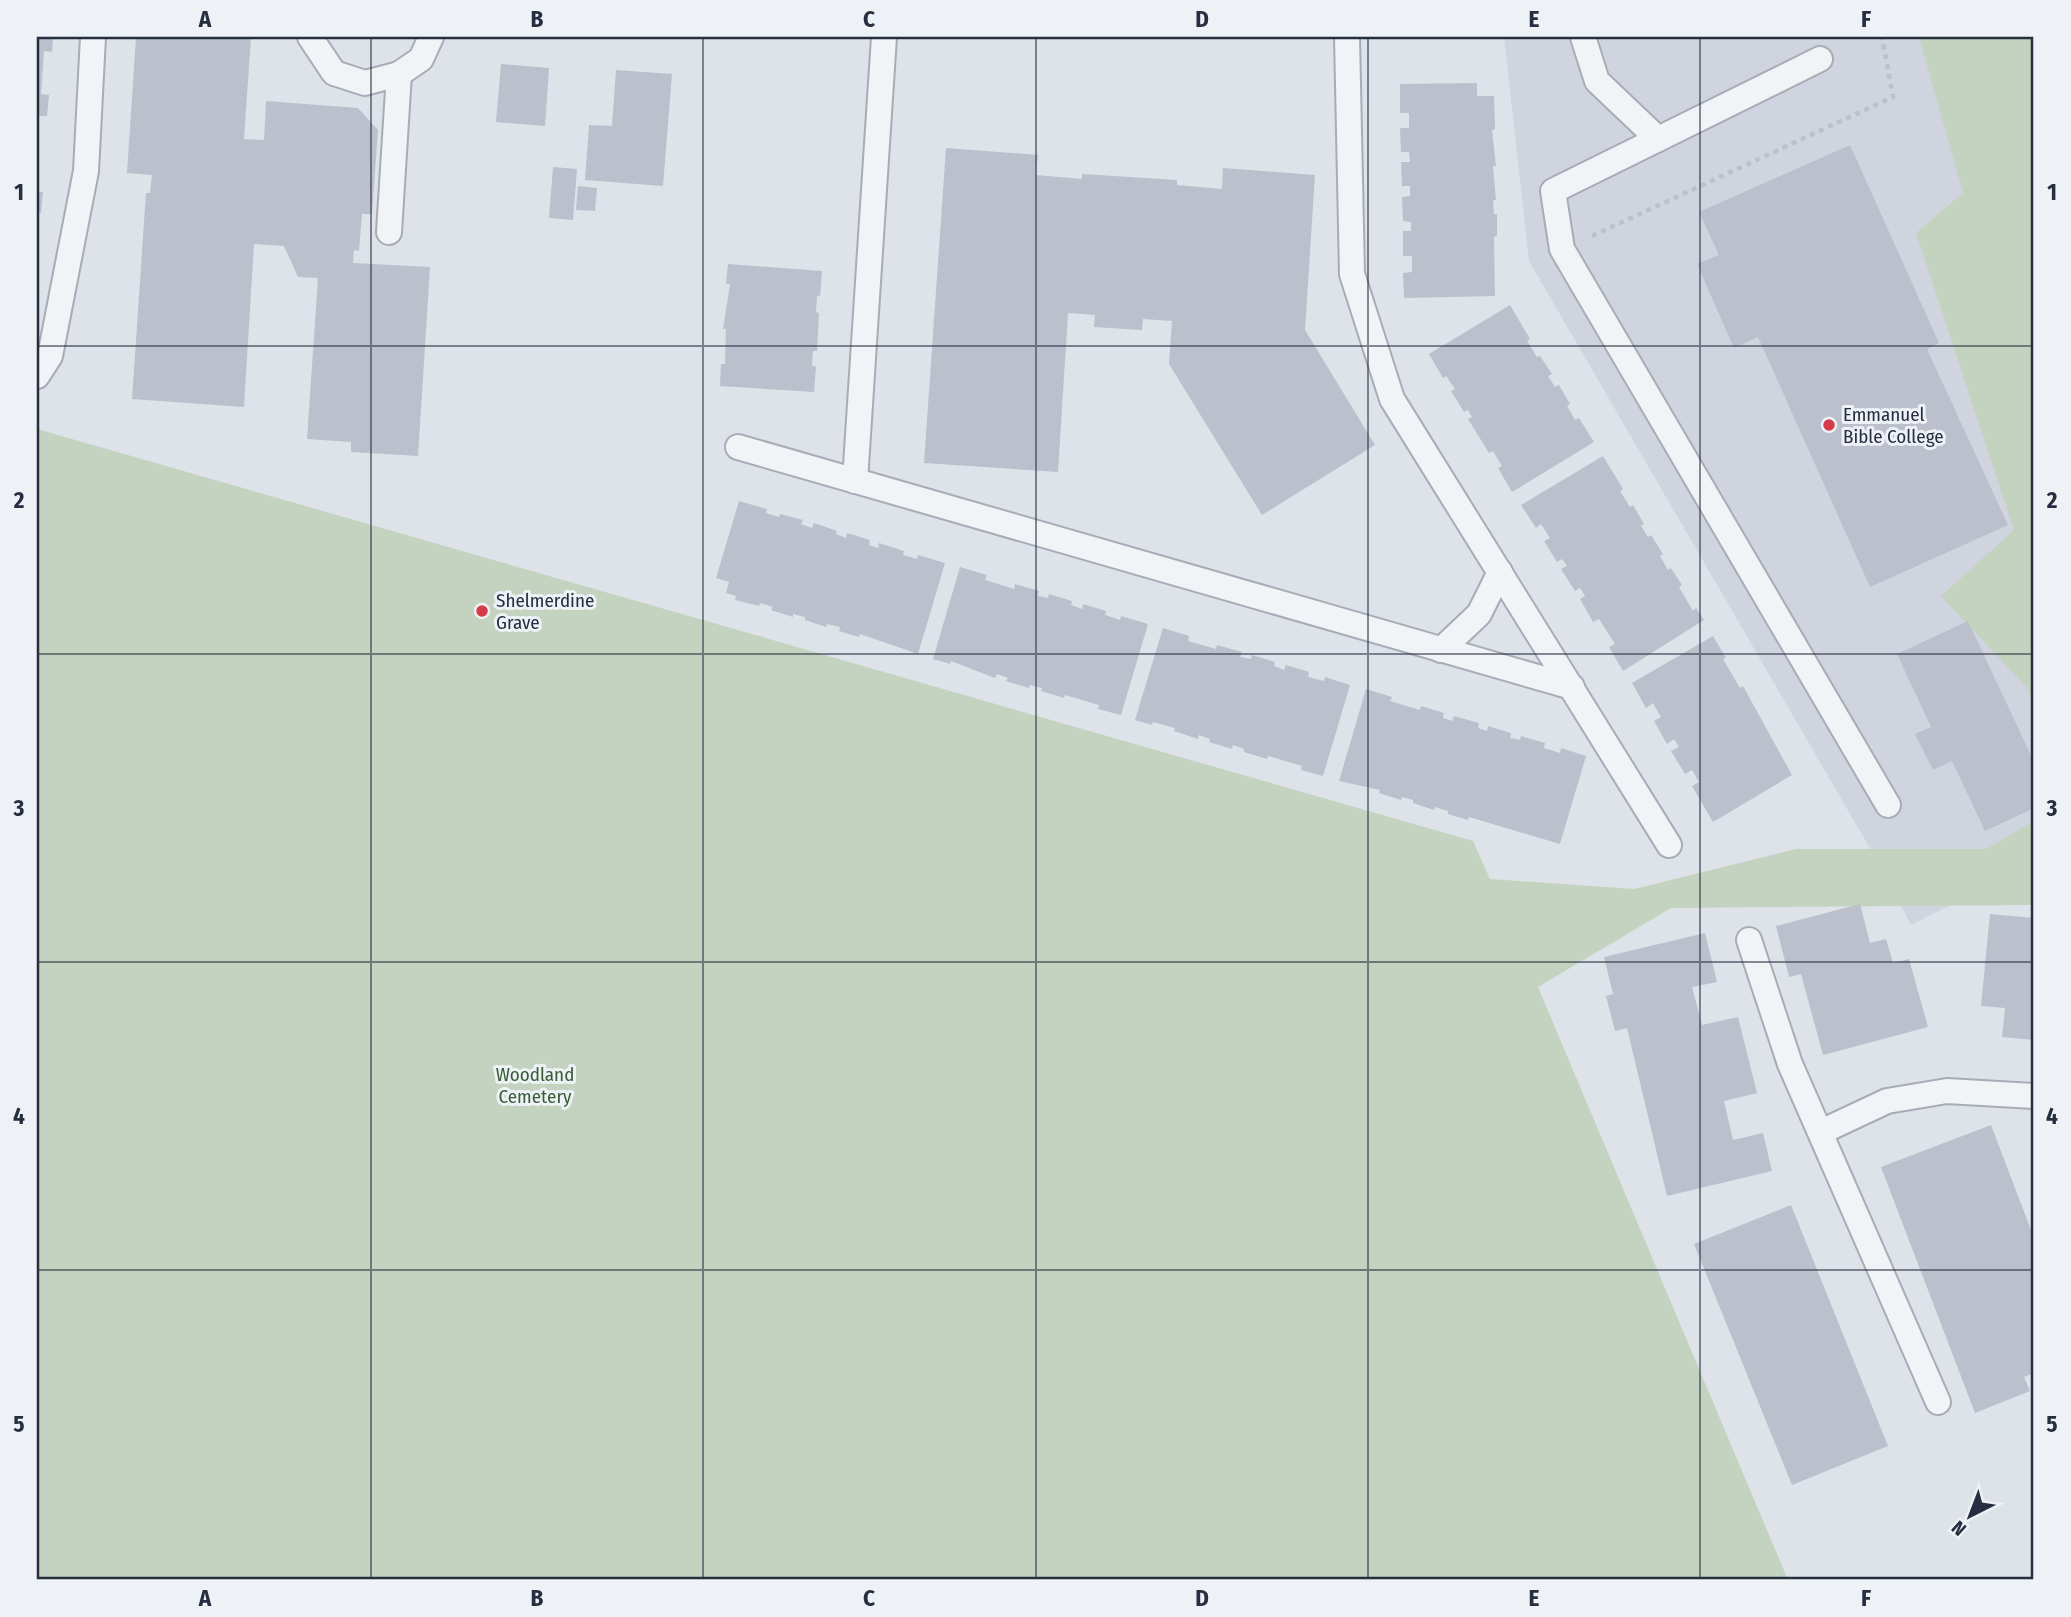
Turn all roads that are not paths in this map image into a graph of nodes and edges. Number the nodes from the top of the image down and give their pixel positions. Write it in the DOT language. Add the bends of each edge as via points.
graph roads {
  1 [pos="93,37"];
  2 [pos="310,37"];
  3 [pos="431,37"];
  4 [pos="884,37"];
  5 [pos="1347,37"];
  6 [pos="1583,37"];
  7 [pos="1820,59"];
  8 [pos="399,74"];
  9 [pos="1658,139"];
  10 [pos="389,232"];
  11 [pos="37,376"];
  12 [pos="738,447"];
  13 [pos="855,481"];
  14 [pos="1500,572"];
  15 [pos="1441,650"];
  16 [pos="1572,687"];
  17 [pos="1888,805"];
  18 [pos="1670,845"];
  19 [pos="1749,940"];
  20 [pos="2034,1096"];
  21 [pos="1821,1132"];
  22 [pos="1938,1402"];
  1 -- 11 [label="lane" via="86,171 50,356"];
  2 -- 8 [label="lane" via="334,73 365,83"];
  3 -- 8 [label="lane" via="421,59"];
  4 -- 13 [label="lane"];
  5 -- 14 [label="lane" via="1352,274 1392,399"];
  6 -- 9 [label="lane" via="1597,81"];
  7 -- 9 [label="lane"];
  8 -- 10 [label="lane"];
  9 -- 17 [label="lane" via="1553,191 1562,249"];
  12 -- 13 [label="lane"];
  13 -- 15 [label="lane"];
  14 -- 15 [label="lane" via="1479,614"];
  14 -- 16 [label="lane"];
  15 -- 16 [label="lane"];
  16 -- 18 [label="lane"];
  19 -- 21 [label="lane" via="1790,1063"];
  20 -- 21 [label="lane" via="1947,1091 1887,1101"];
  21 -- 22 [label="lane"];
}
